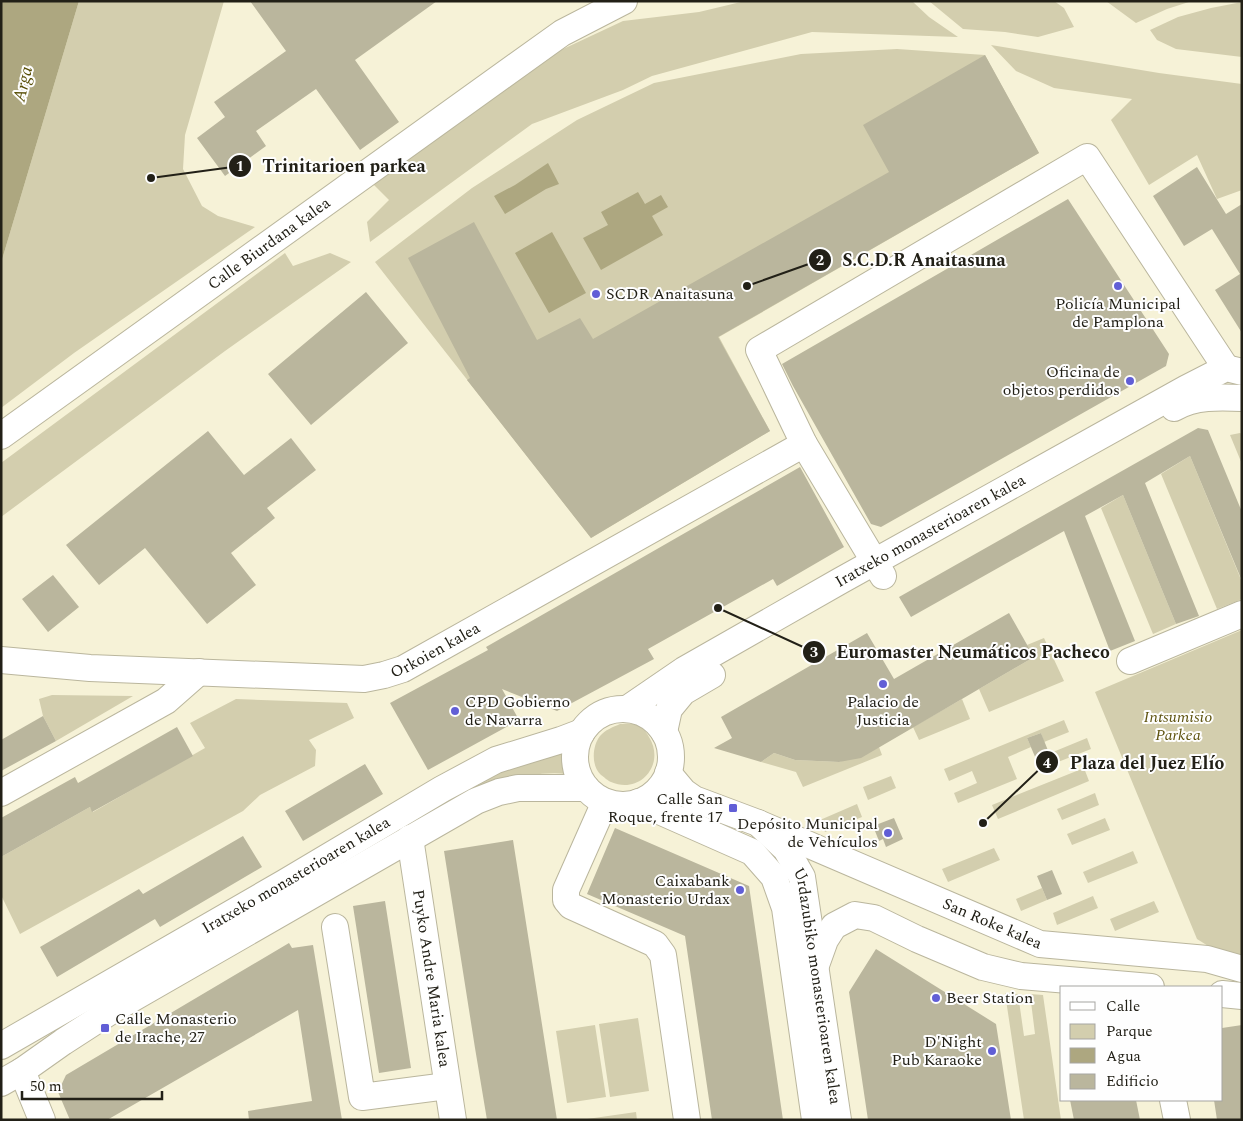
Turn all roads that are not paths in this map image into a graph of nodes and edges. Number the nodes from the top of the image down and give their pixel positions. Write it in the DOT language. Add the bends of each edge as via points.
graph roads {
  1 [pos="595,1"];
  2 [pos="624,1"];
  3 [pos="562,33"];
  4 [pos="1234,370"];
  5 [pos="1242,398"];
  6 [pos="1,436"];
  7 [pos="804,444"];
  8 [pos="878,569"];
  9 [pos="1242,614"];
  10 [pos="7,659"];
  11 [pos="1130,661"];
  12 [pos="199,672"];
  13 [pos="627,709"];
  14 [pos="582,732"];
  15 [pos="664,732"];
  16 [pos="668,774"];
  17 [pos="1,793"];
  18 [pos="596,795"];
  19 [pos="639,802"];
  20 [pos="758,823"];
  21 [pos="410,838"];
  22 [pos="335,927"];
  23 [pos="816,966"];
  24 [pos="1242,969"];
  25 [pos="1139,986"];
  26 [pos="1223,994"];
  27 [pos="1242,996"];
  28 [pos="10,1041"];
  29 [pos="13,1075"];
  30 [pos="448,1086"];
  31 [pos="1173,1101"];
  32 [pos="42,1120"];
  33 [pos="453,1120"];
  34 [pos="687,1120"];
  35 [pos="815,1120"];
  36 [pos="838,1120"];
  37 [pos="1176,1120"];
  1 -- 3 [label="street, Calle Biurdana kalea"];
  2 -- 3 [label="street, Calle Biurdana kalea"];
  3 -- 6 [label="street, Calle Biurdana kalea"];
  4 -- 7 [label="street" via="1087,157 759,350"];
  4 -- 8 [label="street, Iratxeko monasterioaren kalea" via="1176,394"];
  5 -- 8 [label="street, Iratxeko monasterioaren kalea" via="1187,400"];
  7 -- 8 [label="street"];
  7 -- 12 [label="street, Orkoien kalea" via="403,669 364,679"];
  8 -- 13 [label="street, Iratxeko monasterioaren kalea" via="684,670"];
  8 -- 15 [label="street, Iratxeko monasterioaren kalea" via="683,692 669,709"];
  9 -- 11 [label="street"];
  10 -- 12 [label="street, Orkoien kalea" via="90,668"];
  12 -- 17 [label="street" via="166,701"];
  13 -- 14 [label="street" via="601,714"];
  13 -- 15 [label="street" via="654,720"];
  14 -- 18 [label="street" via="576,745 578,775"];
  14 -- 28 [label="street, Iratxeko monasterioaren kalea" via="496,760"];
  15 -- 16 [label="street" via="671,752"];
  16 -- 19 [label="street" via="657,791"];
  16 -- 20 [label="street, Urdazubiko monasterioaren kalea" via="694,799"];
  18 -- 19 [label="street" via="626,805"];
  18 -- 21 [label="street, Iratxeko monasterioaren kalea" via="527,788 499,792 476,801"];
  18 -- 34 [label="street" via="566,890 566,900 571,906 655,944 663,955"];
  19 -- 35 [label="street, Urdazubiko monasterioaren kalea" via="752,852 774,877 785,908"];
  20 -- 23 [label="street, Urdazubiko monasterioaren kalea" via="786,849 802,876"];
  20 -- 24 [label="street, San Roke kalea" via="1040,944 1207,959"];
  21 -- 29 [label="street, Iratxeko monasterioaren kalea" via="114,1009"];
  21 -- 30 [label="street, Puyko Andre Maria kalea"];
  22 -- 30 [label="street" via="362,1097"];
  23 -- 25 [label="street" via="834,926 855,915 874,918 983,967 1021,976"];
  23 -- 36 [label="street, Urdazubiko monasterioaren kalea"];
  26 -- 27 [label="street"];
  28 -- 29 [label="street, Iratxeko monasterioaren kalea" via="27,1040 37,1052"];
  29 -- 32 [label="street"];
  30 -- 33 [label="street, Puyko Andre Maria kalea"];
  31 -- 37 [label="street"];
}
